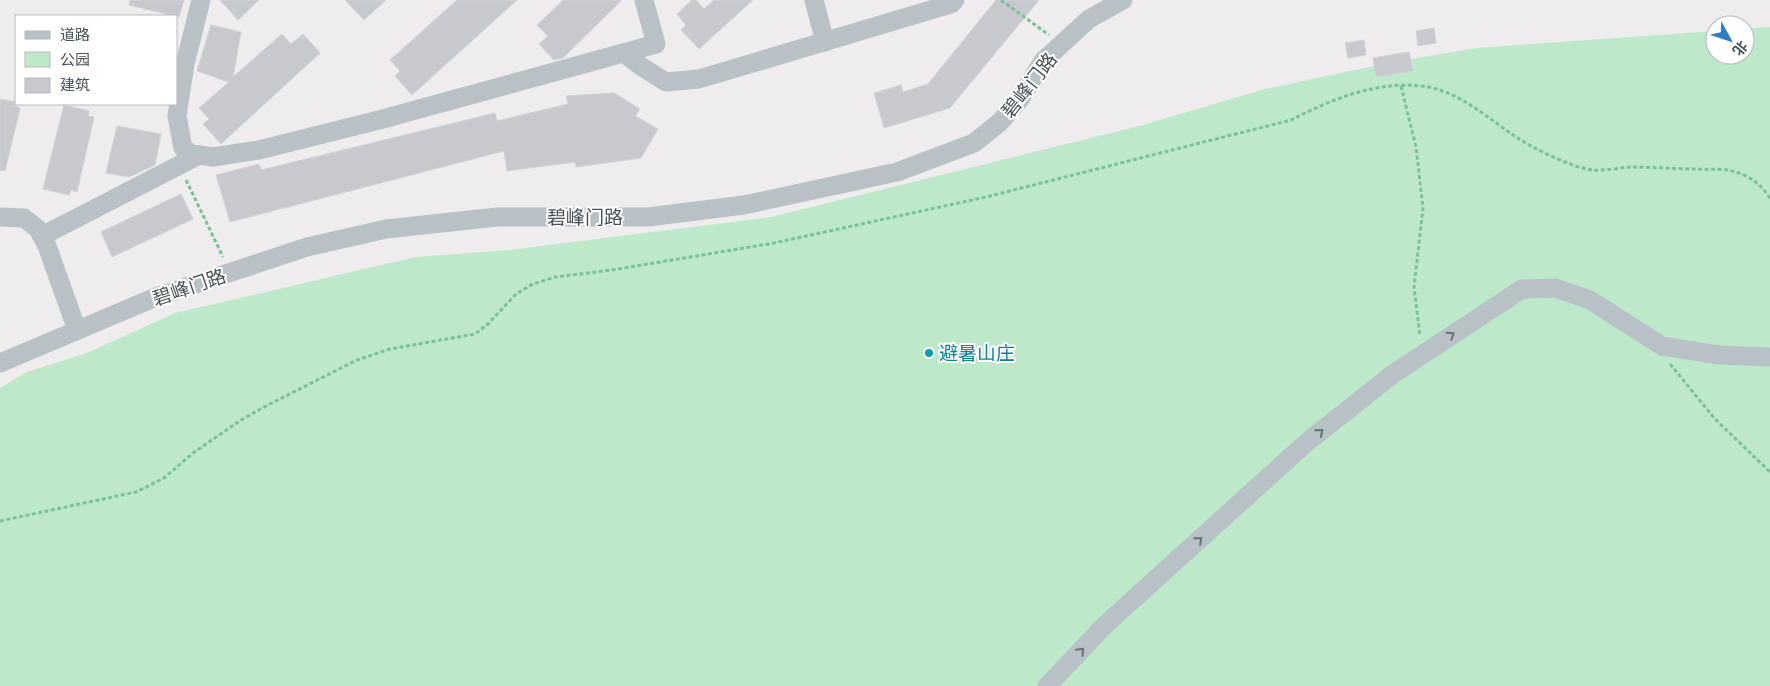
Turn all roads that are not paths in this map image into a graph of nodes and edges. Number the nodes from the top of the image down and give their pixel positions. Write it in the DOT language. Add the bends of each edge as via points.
graph roads {
  1 [pos="201,0"];
  2 [pos="644,0"];
  3 [pos="814,0"];
  4 [pos="955,0"];
  5 [pos="1123,0"];
  6 [pos="825,42"];
  7 [pos="624,53"];
  8 [pos="199,155"];
  9 [pos="0,217"];
  10 [pos="42,236"];
  11 [pos="77,330"];
  12 [pos="1770,357"];
  13 [pos="0,363"];
  14 [pos="1047,686"];
  1 -- 8 [label="street" via="185,64 177,116 183,148"];
  2 -- 7 [label="street" via="656,44"];
  3 -- 6 [label="street"];
  4 -- 6 [label="street" via="951,4"];
  5 -- 11 [label="street, 碧峰门路" via="1089,19 1043,61 1020,99 1000,122 974,143 897,172 744,206 648,218 497,217 386,229 307,247 156,297"];
  6 -- 7 [label="street" via="699,79 666,82"];
  7 -- 8 [label="street" via="259,150 213,157"];
  8 -- 10 [label="street"];
  9 -- 10 [label="street" via="24,218"];
  10 -- 11 [label="street"];
  11 -- 13 [label="street, 碧峰门路"];
  14 -- 12 [label="street, one-way" via="1105,625 1306,443 1393,374 1522,290 1555,288 1590,300 1662,346 1719,355"];
}
